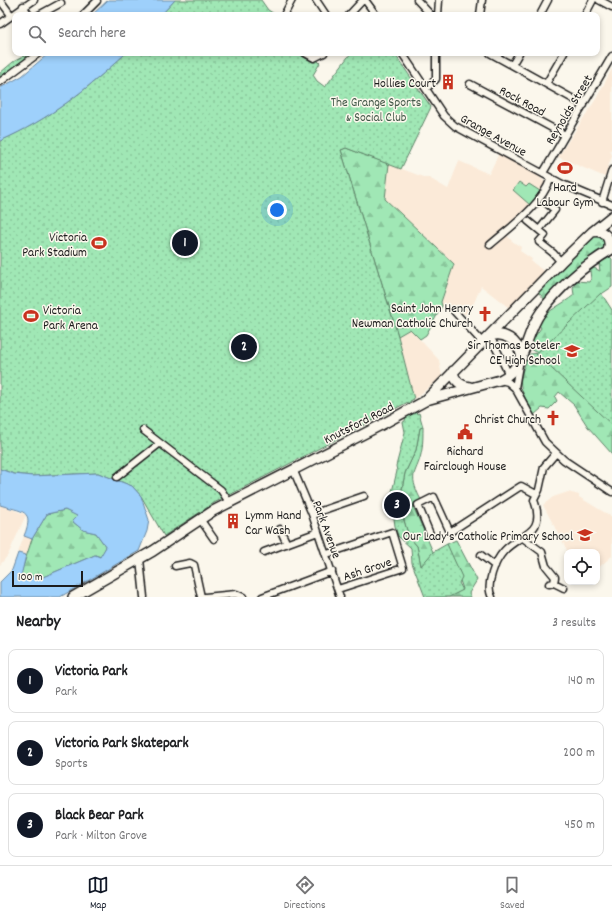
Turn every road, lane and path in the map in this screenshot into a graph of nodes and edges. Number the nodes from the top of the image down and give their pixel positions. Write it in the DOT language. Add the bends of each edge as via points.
graph roads {
  1 [pos="0,0"];
  2 [pos="34,0"];
  3 [pos="292,0"];
  4 [pos="316,0"];
  5 [pos="364,0"];
  6 [pos="417,0"];
  7 [pos="439,0"];
  8 [pos="482,0"];
  9 [pos="548,0"];
  10 [pos="593,0"];
  11 [pos="599,0"];
  12 [pos="98,1"];
  13 [pos="61,3"];
  14 [pos="23,6"];
  15 [pos="612,7"];
  16 [pos="16,12"];
  17 [pos="27,12"];
  18 [pos="44,12"];
  19 [pos="86,12"];
  20 [pos="286,12"];
  21 [pos="324,12"];
  22 [pos="353,12"];
  23 [pos="374,12"];
  24 [pos="428,12"];
  25 [pos="438,12"];
  26 [pos="480,12"];
  27 [pos="542,12"];
  28 [pos="587,12"];
  29 [pos="11,16"];
  30 [pos="0,24"];
  31 [pos="34,56"];
  32 [pos="404,56"];
  33 [pos="436,56"];
  34 [pos="496,56"];
  35 [pos="517,56"];
  36 [pos="562,56"];
  37 [pos="612,56"];
  38 [pos="512,65"];
  39 [pos="0,82"];
  40 [pos="470,84"];
  41 [pos="546,84"];
  42 [pos="426,89"];
  43 [pos="584,105"];
  44 [pos="565,135"];
  45 [pos="612,170"];
  46 [pos="543,173"];
  47 [pos="551,178"];
  48 [pos="602,202"];
  49 [pos="546,203"];
  50 [pos="612,205"];
  51 [pos="610,217"];
  52 [pos="528,221"];
  53 [pos="539,230"];
  54 [pos="592,232"];
  55 [pos="612,236"];
  56 [pos="490,245"];
  57 [pos="610,250"];
  58 [pos="560,262"];
  59 [pos="454,311"];
  60 [pos="488,340"];
  61 [pos="521,361"];
  62 [pos="454,371"];
  63 [pos="509,375"];
  64 [pos="500,380"];
  65 [pos="470,387"];
  66 [pos="515,388"];
  67 [pos="425,401"];
  68 [pos="143,430"];
  69 [pos="159,444"];
  70 [pos="556,453"];
  71 [pos="293,469"];
  72 [pos="117,476"];
  73 [pos="612,492"];
  74 [pos="536,494"];
  75 [pos="364,496"];
  76 [pos="229,502"];
  77 [pos="312,514"];
  78 [pos="200,519"];
  79 [pos="280,529"];
  80 [pos="318,532"];
  81 [pos="430,534"];
  82 [pos="523,538"];
  83 [pos="214,539"];
  84 [pos="286,544"];
  85 [pos="264,552"];
  86 [pos="326,554"];
  87 [pos="481,555"];
  88 [pos="140,559"];
  89 [pos="175,566"];
  90 [pos="495,566"];
  91 [pos="332,571"];
  92 [pos="483,579"];
  93 [pos="490,581"];
  94 [pos="564,588"];
  95 [pos="338,589"];
  96 [pos="73,597"];
  97 [pos="144,597"];
  98 [pos="201,597"];
  99 [pos="205,597"];
  100 [pos="214,597"];
  101 [pos="243,597"];
  102 [pos="262,597"];
  103 [pos="340,597"];
  104 [pos="492,597"];
  1 -- 29 [label="street"];
  2 -- 14 [label="street"];
  3 -- 20 [label="street"];
  4 -- 21 [label="street"];
  5 -- 22 [label="street"];
  5 -- 23 [label="street"];
  6 -- 24 [label="street"];
  7 -- 25 [label="street"];
  8 -- 26 [label="street"];
  9 -- 27 [label="street"];
  10 -- 28 [label="street"];
  11 -- 15 [label="street"];
  12 -- 19 [label="street"];
  13 -- 18 [label="street"];
  14 -- 16 [label="street"];
  14 -- 17 [label="street"];
  29 -- 30 [label="street"];
  31 -- 39 [label="street"];
  32 -- 42 [label="street, Grange Avenue"];
  33 -- 42 [label="street" via="436,78"];
  34 -- 38 [label="street"];
  35 -- 38 [label="street"];
  36 -- 41 [label="street"];
  37 -- 43 [label="street, Reynolds Street"];
  38 -- 41 [label="street"];
  40 -- 44 [label="street, Rock Road"];
  41 -- 43 [label="street"];
  42 -- 46 [label="street, Grange Avenue" via="444,116 455,126"];
  43 -- 44 [label="street, Reynolds Street"];
  44 -- 46 [label="street, Reynolds Street"];
  45 -- 48 [label="street"];
  46 -- 47 [label="street, Grange Avenue"];
  47 -- 48 [label="street, Grange Avenue"];
  47 -- 56 [label="street" via="546,190 532,207"];
  48 -- 50 [label="street, Grange Avenue"];
  48 -- 51 [label="street" via="609,208"];
  49 -- 53 [label="street" via="555,210"];
  51 -- 54 [label="highway, Knutsford Road"];
  51 -- 55 [label="highway" via="607,228"];
  52 -- 53 [label="street"];
  53 -- 58 [label="street" via="545,235 539,242"];
  54 -- 57 [label="highway" via="601,232 609,237"];
  54 -- 58 [label="highway, Knutsford Road"];
  57 -- 61 [label="highway" via="575,275 548,303 532,327"];
  58 -- 60 [label="highway, Knutsford Road"];
  59 -- 60 [label="street"];
  60 -- 61 [label="highway" via="499,334 509,338 518,348"];
  60 -- 62 [label="highway, Knutsford Road"];
  60 -- 63 [label="street"];
  61 -- 63 [label="highway"];
  61 -- 66 [label="street"];
  62 -- 65 [label="highway" via="458,383"];
  62 -- 67 [label="highway, Knutsford Road"];
  63 -- 64 [label="highway"];
  64 -- 65 [label="highway"];
  64 -- 66 [label="street"];
  65 -- 67 [label="highway"];
  66 -- 70 [label="street" via="536,428"];
  67 -- 71 [label="highway, Knutsford Road"];
  68 -- 69 [label="street"];
  69 -- 72 [label="street"];
  69 -- 76 [label="street" via="221,490"];
  70 -- 73 [label="street"];
  70 -- 74 [label="street" via="544,467"];
  71 -- 76 [label="highway, Knutsford Road"];
  71 -- 77 [label="street, Park Avenue"];
  74 -- 81 [label="street" via="521,486 450,532 434,497 418,505"];
  74 -- 82 [label="street" via="534,500 538,510 534,526"];
  75 -- 77 [label="street"];
  76 -- 78 [label="highway, Knutsford Road"];
  77 -- 80 [label="street, Park Avenue"];
  78 -- 83 [label="street"];
  78 -- 88 [label="highway, Knutsford Road"];
  79 -- 84 [label="street"];
  80 -- 84 [label="street"];
  80 -- 86 [label="street, Park Avenue"];
  82 -- 90 [label="street" via="504,551"];
  82 -- 94 [label="street" via="542,552 546,566 555,577 551,584"];
  84 -- 85 [label="street"];
  86 -- 91 [label="street, Park Avenue"];
  86 -- 95 [label="street, Ash Grove" via="392,532 403,568"];
  87 -- 90 [label="street"];
  88 -- 96 [label="highway, Knutsford Road"];
  88 -- 97 [label="street"];
  89 -- 98 [label="street" via="190,563 194,565"];
  90 -- 93 [label="street"];
  91 -- 95 [label="street, Park Avenue"];
  91 -- 102 [label="street"];
  92 -- 93 [label="street"];
  93 -- 104 [label="street"];
  95 -- 103 [label="street, Park Avenue"];
  99 -- 100 [label="street"];
  100 -- 101 [label="street" via="236,594"];
}
